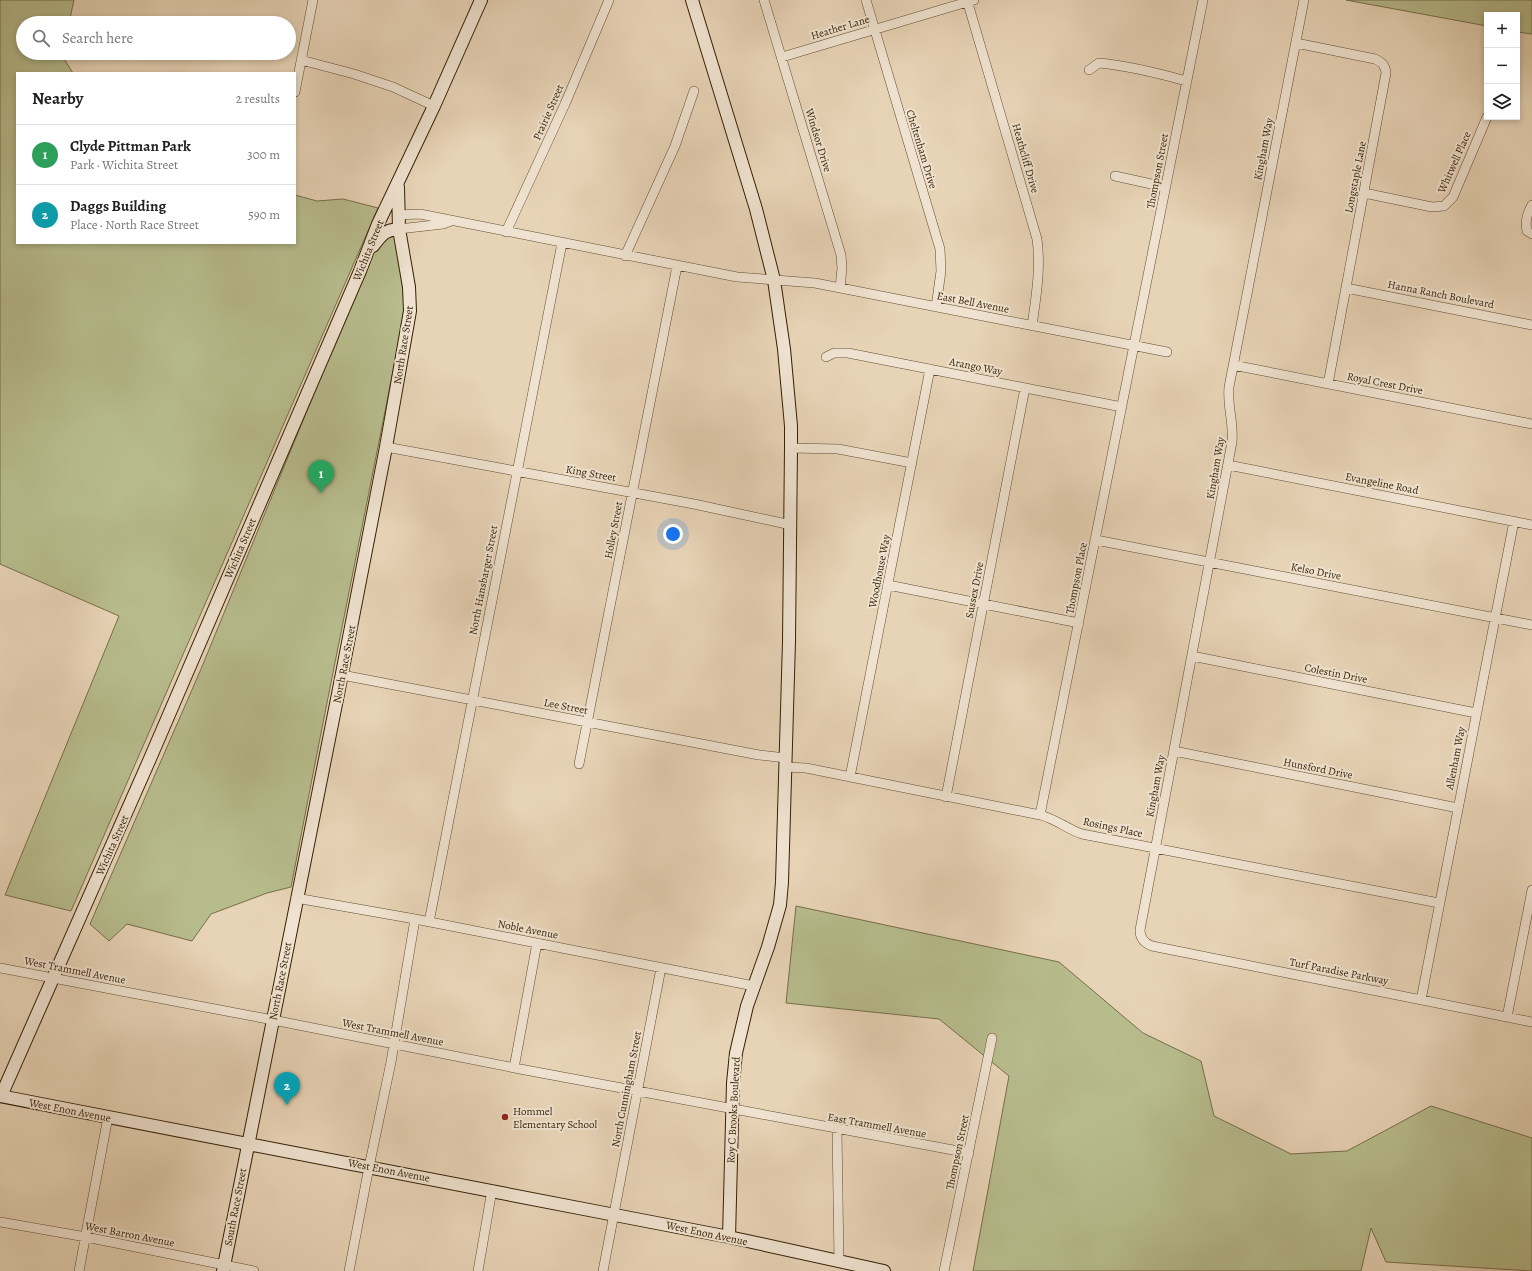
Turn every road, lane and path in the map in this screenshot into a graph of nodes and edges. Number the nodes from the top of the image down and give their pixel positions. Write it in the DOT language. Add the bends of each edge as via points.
graph roads {
  1 [pos="313,0"];
  2 [pos="481,0"];
  3 [pos="609,0"];
  4 [pos="692,0"];
  5 [pos="764,0"];
  6 [pos="866,0"];
  7 [pos="1203,0"];
  8 [pos="1304,0"];
  9 [pos="970,1"];
  10 [pos="874,29"];
  11 [pos="1296,43"];
  12 [pos="782,57"];
  13 [pos="301,60"];
  14 [pos="1089,70"];
  15 [pos="1186,81"];
  16 [pos="296,87"];
  17 [pos="694,91"];
  18 [pos="434,106"];
  19 [pos="1486,120"];
  20 [pos="1116,176"];
  21 [pos="398,181"];
  22 [pos="1166,187"];
  23 [pos="1364,193"];
  24 [pos="1532,205"];
  25 [pos="398,215"];
  26 [pos="452,220"];
  27 [pos="378,224"];
  28 [pos="399,229"];
  29 [pos="506,232"];
  30 [pos="1532,234"];
  31 [pos="562,243"];
  32 [pos="367,253"];
  33 [pos="625,256"];
  34 [pos="677,266"];
  35 [pos="774,280"];
  36 [pos="840,288"];
  37 [pos="1346,288"];
  38 [pos="936,307"];
  39 [pos="1532,324"];
  40 [pos="1032,326"];
  41 [pos="1134,346"];
  42 [pos="1167,352"];
  43 [pos="826,357"];
  44 [pos="1233,365"];
  45 [pos="930,369"];
  46 [pos="1328,384"];
  47 [pos="1025,388"];
  48 [pos="1122,407"];
  49 [pos="1532,424"];
  50 [pos="386,447"];
  51 [pos="791,448"];
  52 [pos="912,463"];
  53 [pos="1228,465"];
  54 [pos="516,471"];
  55 [pos="633,493"];
  56 [pos="1514,521"];
  57 [pos="1532,525"];
  58 [pos="791,526"];
  59 [pos="1096,540"];
  60 [pos="1210,563"];
  61 [pos="888,585"];
  62 [pos="984,604"];
  63 [pos="1494,617"];
  64 [pos="1079,623"];
  65 [pos="1532,625"];
  66 [pos="1192,656"];
  67 [pos="342,675"];
  68 [pos="472,700"];
  69 [pos="1476,713"];
  70 [pos="587,722"];
  71 [pos="1174,751"];
  72 [pos="785,762"];
  73 [pos="579,764"];
  74 [pos="850,777"];
  75 [pos="946,797"];
  76 [pos="1458,808"];
  77 [pos="1040,815"];
  78 [pos="1156,848"];
  79 [pos="1532,890"];
  80 [pos="296,898"];
  81 [pos="1439,903"];
  82 [pos="415,919"];
  83 [pos="429,922"];
  84 [pos="1143,940"];
  85 [pos="537,943"];
  86 [pos="0,968"];
  87 [pos="661,968"];
  88 [pos="53,978"];
  89 [pos="754,986"];
  90 [pos="1421,1000"];
  91 [pos="1507,1017"];
  92 [pos="273,1020"];
  93 [pos="1532,1022"];
  94 [pos="992,1038"];
  95 [pos="394,1044"];
  96 [pos="514,1068"];
  97 [pos="637,1091"];
  98 [pos="0,1096"];
  99 [pos="732,1108"];
  100 [pos="108,1117"];
  101 [pos="782,1118"];
  102 [pos="836,1130"];
  103 [pos="248,1143"];
  104 [pos="969,1154"];
  105 [pos="369,1166"];
  106 [pos="492,1190"];
  107 [pos="615,1214"];
  108 [pos="0,1222"];
  109 [pos="86,1237"];
  110 [pos="728,1237"];
  111 [pos="839,1262"];
  112 [pos="224,1268"];
  113 [pos="79,1271"];
  114 [pos="254,1271"];
  115 [pos="349,1271"];
  116 [pos="478,1271"];
  117 [pos="603,1271"];
  118 [pos="884,1271"];
  119 [pos="944,1271"];
  1 -- 13 [label="street"];
  2 -- 18 [label="street, Wichita Street"];
  3 -- 29 [label="street, Prairie Street"];
  4 -- 35 [label="street, Roy C Brooks Boulevard" via="756,209"];
  5 -- 12 [label="street, Windsor Drive"];
  6 -- 10 [label="street, Cheltenham Drive"];
  7 -- 15 [label="street, Thompson Street"];
  8 -- 11 [label="street, Kingham Way"];
  9 -- 10 [label="street, Heather Lane"];
  9 -- 40 [label="street, Heathcliff Drive" via="1037,238 1038,285"];
  10 -- 12 [label="street, Heather Lane"];
  10 -- 38 [label="street, Cheltenham Drive" via="940,249 941,271"];
  11 -- 23 [label="street, Longstaple Lane" via="1375,59 1385,67 1386,79"];
  11 -- 44 [label="street, Kingham Way"];
  12 -- 36 [label="street, Windsor Drive" via="841,255"];
  13 -- 16 [label="street"];
  13 -- 18 [label="street" via="393,86"];
  14 -- 15 [label="street" via="1099,63"];
  15 -- 22 [label="street, Thompson Street"];
  17 -- 33 [label="street" via="675,146"];
  18 -- 21 [label="street, Wichita Street"];
  19 -- 23 [label="street, Whitwell Place" via="1453,197 1444,206 1432,208"];
  20 -- 22 [label="street"];
  21 -- 25 [label="street, North Race Street"];
  21 -- 27 [label="street, Wichita Street"];
  22 -- 41 [label="street, Thompson Street"];
  23 -- 37 [label="street, Longstaple Lane"];
  24 -- 30 [label="street" via="1525,223"];
  25 -- 26 [label="street, East Bell Avenue" via="420,214"];
  25 -- 27 [label="street"];
  25 -- 28 [label="street, North Race Street"];
  26 -- 28 [label="street" via="443,224"];
  26 -- 29 [label="street, East Bell Avenue"];
  27 -- 32 [label="street, Wichita Street"];
  28 -- 32 [label="street" via="389,230"];
  28 -- 50 [label="street, North Race Street" via="410,311"];
  29 -- 31 [label="street, East Bell Avenue"];
  31 -- 33 [label="street, East Bell Avenue"];
  31 -- 54 [label="street, North Hansbarger Street"];
  32 -- 88 [label="street, Wichita Street" via="149,762"];
  33 -- 34 [label="street, East Bell Avenue"];
  34 -- 35 [label="street, East Bell Avenue" via="737,277"];
  34 -- 55 [label="street, Holley Street"];
  35 -- 36 [label="street, East Bell Avenue"];
  35 -- 51 [label="street, Roy C Brooks Boulevard" via="784,350"];
  36 -- 38 [label="street, East Bell Avenue"];
  37 -- 39 [label="street, Hanna Ranch Boulevard"];
  37 -- 46 [label="street, Longstaple Lane"];
  38 -- 40 [label="street, East Bell Avenue"];
  40 -- 41 [label="street, East Bell Avenue"];
  41 -- 42 [label="street, East Bell Avenue"];
  41 -- 48 [label="street, Thompson Place"];
  43 -- 45 [label="street, Arango Way" via="834,353 848,353"];
  44 -- 46 [label="street, Royal Crest Drive"];
  44 -- 53 [label="street, Kingham Way" via="1228,397 1233,431"];
  45 -- 47 [label="street, Arango Way"];
  45 -- 52 [label="street, Woodhouse Way"];
  46 -- 49 [label="street, Royal Crest Drive"];
  47 -- 48 [label="street, Arango Way"];
  47 -- 62 [label="street, Sussex Drive"];
  48 -- 59 [label="street, Thompson Place"];
  50 -- 54 [label="street, King Street"];
  50 -- 67 [label="street, North Race Street"];
  51 -- 52 [label="street" via="850,450"];
  51 -- 58 [label="street, Roy C Brooks Boulevard"];
  52 -- 61 [label="street, Woodhouse Way"];
  53 -- 56 [label="street, Evangeline Road"];
  53 -- 60 [label="street, Kingham Way"];
  54 -- 55 [label="street, King Street"];
  54 -- 68 [label="street, North Hansbarger Street"];
  55 -- 58 [label="street, King Street"];
  55 -- 70 [label="street, Holley Street"];
  56 -- 57 [label="street, Evangeline Road"];
  56 -- 63 [label="street, Allenham Way"];
  58 -- 72 [label="street, Roy C Brooks Boulevard"];
  59 -- 60 [label="street, Kelso Drive"];
  59 -- 64 [label="street, Thompson Place"];
  60 -- 63 [label="street, Kelso Drive"];
  60 -- 66 [label="street, Kingham Way"];
  61 -- 62 [label="street"];
  61 -- 74 [label="street, Woodhouse Way"];
  62 -- 64 [label="street"];
  62 -- 75 [label="street, Sussex Drive"];
  63 -- 65 [label="street, Kelso Drive"];
  63 -- 69 [label="street, Allenham Way"];
  64 -- 77 [label="street, Thompson Place"];
  66 -- 69 [label="street, Colestin Drive"];
  66 -- 71 [label="street, Kingham Way"];
  67 -- 68 [label="street, Lee Street"];
  67 -- 80 [label="street, North Race Street"];
  68 -- 70 [label="street, Lee Street"];
  68 -- 83 [label="street, North Hansbarger Street"];
  69 -- 76 [label="street, Allenham Way"];
  70 -- 72 [label="street, Lee Street"];
  70 -- 73 [label="street, Holley Street"];
  71 -- 76 [label="street, Hunsford Drive"];
  71 -- 78 [label="street, Kingham Way"];
  72 -- 74 [label="street, Rosings Place"];
  72 -- 89 [label="street, Roy C Brooks Boulevard" via="780,904"];
  74 -- 75 [label="street, Rosings Place"];
  75 -- 77 [label="street, Rosings Place"];
  76 -- 81 [label="street, Allenham Way"];
  77 -- 78 [label="street, Rosings Place" via="1082,834"];
  78 -- 81 [label="street, Rosings Place"];
  78 -- 84 [label="street, Kingham Way" via="1140,930"];
  79 -- 91 [label="street"];
  80 -- 82 [label="street, Noble Avenue"];
  80 -- 92 [label="street, North Race Street"];
  81 -- 90 [label="street, Allenham Way"];
  82 -- 83 [label="street, Noble Avenue"];
  82 -- 95 [label="street"];
  83 -- 85 [label="street, Noble Avenue"];
  84 -- 90 [label="street, Turf Paradise Parkway" via="1152,946"];
  85 -- 87 [label="street, Noble Avenue"];
  85 -- 96 [label="street"];
  86 -- 88 [label="street, West Trammell Avenue"];
  87 -- 89 [label="street, Noble Avenue"];
  87 -- 97 [label="street, North Cunningham Street"];
  88 -- 92 [label="street, West Trammell Avenue"];
  88 -- 98 [label="street, Wichita Street"];
  89 -- 99 [label="street, Roy C Brooks Boulevard" via="736,1053"];
  90 -- 91 [label="street, Turf Paradise Parkway"];
  91 -- 93 [label="street, Turf Paradise Parkway"];
  92 -- 95 [label="street, West Trammell Avenue"];
  92 -- 103 [label="street, North Race Street"];
  94 -- 104 [label="street, Thompson Street"];
  95 -- 96 [label="street, West Trammell Avenue"];
  95 -- 105 [label="street"];
  96 -- 97 [label="street, West Trammell Avenue"];
  97 -- 99 [label="street, West Trammell Avenue"];
  97 -- 107 [label="street, North Cunningham Street"];
  98 -- 100 [label="street, West Enon Avenue"];
  99 -- 101 [label="street, West Trammell Avenue"];
  99 -- 110 [label="street, Roy C Brooks Boulevard"];
  100 -- 103 [label="street, West Enon Avenue"];
  100 -- 109 [label="street"];
  101 -- 102 [label="street, East Trammell Avenue"];
  102 -- 104 [label="street, East Trammell Avenue"];
  102 -- 111 [label="street"];
  103 -- 105 [label="street, West Enon Avenue"];
  103 -- 112 [label="street, South Race Street"];
  104 -- 119 [label="street, Thompson Street"];
  105 -- 106 [label="street, West Enon Avenue"];
  105 -- 115 [label="street"];
  106 -- 107 [label="street, West Enon Avenue"];
  106 -- 116 [label="street"];
  107 -- 110 [label="street, West Enon Avenue"];
  107 -- 117 [label="street, North Cunningham Street"];
  108 -- 109 [label="street, West Barron Avenue"];
  109 -- 112 [label="street, West Barron Avenue"];
  109 -- 113 [label="street"];
  110 -- 111 [label="street, West Enon Avenue"];
  111 -- 118 [label="street, West Enon Avenue"];
  112 -- 114 [label="street, West Barron Avenue"];
}
